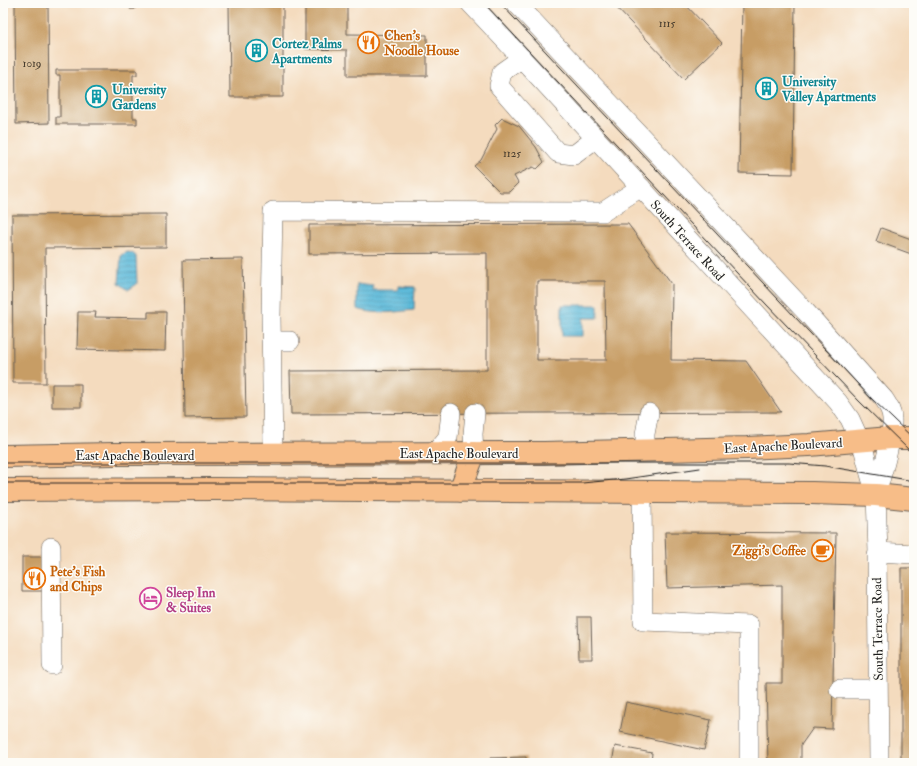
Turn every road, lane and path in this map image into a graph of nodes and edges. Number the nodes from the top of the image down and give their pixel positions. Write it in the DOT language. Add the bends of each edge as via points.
graph roads {
  1 [pos="470,3"];
  2 [pos="516,3"];
  3 [pos="522,58"];
  4 [pos="596,138"];
  5 [pos="641,187"];
  6 [pos="271,341"];
  7 [pos="290,341"];
  8 [pos="451,413"];
  9 [pos="475,413"];
  10 [pos="649,413"];
  11 [pos="890,438"];
  12 [pos="914,438"];
  13 [pos="859,440"];
  14 [pos="646,450"];
  15 [pos="435,453"];
  16 [pos="474,453"];
  17 [pos="273,454"];
  18 [pos="3,456"];
  19 [pos="3,490"];
  20 [pos="460,491"];
  21 [pos="642,492"];
  22 [pos="876,495"];
  23 [pos="914,499"];
  24 [pos="51,547"];
  25 [pos="878,552"];
  26 [pos="914,554"];
  27 [pos="52,665"];
  28 [pos="839,689"];
  29 [pos="878,689"];
  30 [pos="749,763"];
  31 [pos="879,763"];
  1 -- 3 [label="street, South Terrace Road"];
  2 -- 11 [label="street, South Terrace Road" via="884,398 892,419"];
  3 -- 4 [label="street, South Terrace Road"];
  3 -- 4 [label="street" via="502,72 499,86 558,153 574,155"];
  4 -- 5 [label="street, South Terrace Road"];
  5 -- 6 [label="street" via="603,212 273,211"];
  5 -- 13 [label="street, South Terrace Road" via="838,402 850,419"];
  6 -- 7 [label="street"];
  6 -- 17 [label="street"];
  8 -- 15 [label="street" via="448,437"];
  9 -- 16 [label="street"];
  10 -- 14 [label="street"];
  11 -- 12 [label="main road, East Apache Boulevard"];
  11 -- 13 [label="main road, East Apache Boulevard"];
  11 -- 22 [label="street, South Terrace Road"];
  13 -- 14 [label="main road, East Apache Boulevard" via="770,447"];
  13 -- 22 [label="street, South Terrace Road"];
  14 -- 16 [label="main road, East Apache Boulevard"];
  15 -- 16 [label="main road, East Apache Boulevard"];
  15 -- 17 [label="main road, East Apache Boulevard"];
  16 -- 20 [label="main road"];
  17 -- 18 [label="main road, East Apache Boulevard"];
  19 -- 20 [label="main road"];
  20 -- 21 [label="main road"];
  21 -- 22 [label="main road"];
  21 -- 30 [label="street" via="643,621 749,624"];
  22 -- 23 [label="main road"];
  22 -- 25 [label="street, South Terrace Road"];
  24 -- 27 [label="street"];
  25 -- 26 [label="street"];
  25 -- 29 [label="street, South Terrace Road"];
  28 -- 29 [label="street"];
  29 -- 31 [label="street, South Terrace Road"];
}
